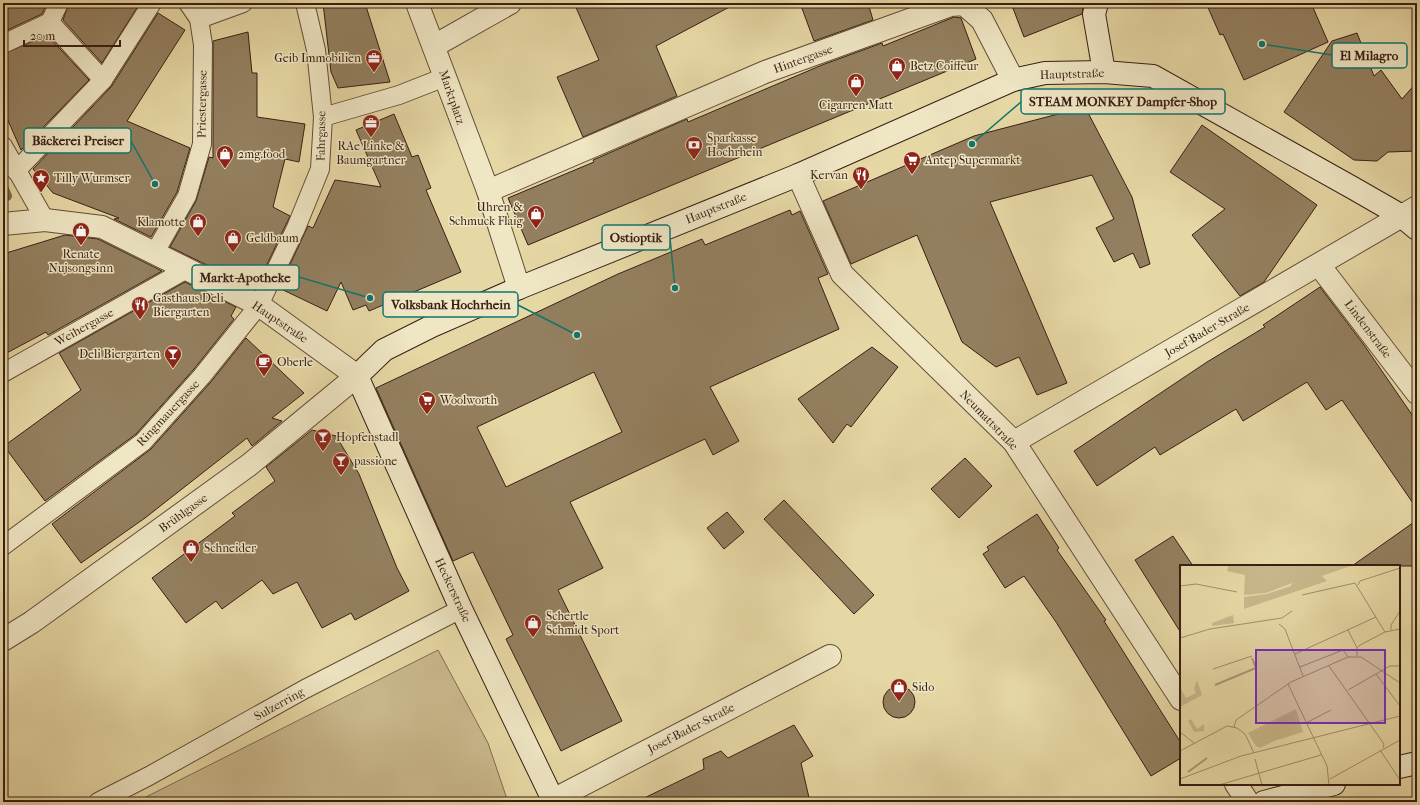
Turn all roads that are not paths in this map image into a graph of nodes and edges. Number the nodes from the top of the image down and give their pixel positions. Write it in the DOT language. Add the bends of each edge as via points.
graph roads {
  1 [pos="59,3"];
  2 [pos="152,3"];
  3 [pos="188,3"];
  4 [pos="243,3"];
  5 [pos="305,3"];
  6 [pos="416,3"];
  7 [pos="510,3"];
  8 [pos="964,3"];
  9 [pos="1097,3"];
  10 [pos="199,19"];
  11 [pos="50,22"];
  12 [pos="3,44"];
  13 [pos="434,46"];
  14 [pos="1104,72"];
  15 [pos="445,77"];
  16 [pos="103,80"];
  17 [pos="1013,80"];
  18 [pos="323,117"];
  19 [pos="3,146"];
  20 [pos="16,171"];
  21 [pos="798,175"];
  22 [pos="488,191"];
  23 [pos="1411,217"];
  24 [pos="45,220"];
  25 [pos="3,224"];
  26 [pos="155,252"];
  27 [pos="1319,265"];
  28 [pos="187,269"];
  29 [pos="519,288"];
  30 [pos="259,305"];
  31 [pos="3,373"];
  32 [pos="357,376"];
  33 [pos="1417,393"];
  34 [pos="1014,442"];
  35 [pos="3,546"];
  36 [pos="461,609"];
  37 [pos="3,640"];
  38 [pos="830,656"];
  39 [pos="1180,697"];
  40 [pos="1417,763"];
  41 [pos="1400,768"];
  42 [pos="1237,785"];
  43 [pos="1330,785"];
  44 [pos="553,801"];
  45 [pos="98,802"];
  46 [pos="1248,802"];
  47 [pos="1264,802"];
  1 -- 11 [label="lane"];
  2 -- 16 [label="lane"];
  3 -- 10 [label="lane, Priestergasse"];
  4 -- 10 [label="lane"];
  5 -- 18 [label="lane, Fahrgasse" via="316,50"];
  6 -- 13 [label="street, Marktplatz"];
  7 -- 13 [label="street"];
  8 -- 17 [label="street, Hintergasse" via="982,20"];
  8 -- 22 [label="street, Hintergasse" via="951,5 765,72"];
  9 -- 14 [label="street" via="1094,14"];
  10 -- 26 [label="lane, Priestergasse" via="203,45 202,144 187,196"];
  11 -- 12 [label="lane"];
  11 -- 16 [label="lane"];
  13 -- 15 [label="street, Marktplatz"];
  14 -- 17 [label="street, Hauptstraße" via="1045,73"];
  14 -- 23 [label="street, Hauptstraße" via="1153,76"];
  15 -- 18 [label="lane" via="399,95"];
  15 -- 22 [label="street, Marktplatz"];
  16 -- 20 [label="lane"];
  17 -- 21 [label="street, Hauptstraße"];
  18 -- 30 [label="lane, Fahrgasse" via="320,169 296,228"];
  19 -- 20 [label="lane"];
  20 -- 24 [label="lane"];
  21 -- 29 [label="street, Hauptstraße"];
  21 -- 34 [label="street, Neumattstraße" via="842,274"];
  22 -- 29 [label="street, Marktplatz"];
  23 -- 27 [label="street, Josef-Bader-Straße"];
  24 -- 25 [label="street, Hauptstraße"];
  24 -- 26 [label="street, Hauptstraße" via="102,227"];
  26 -- 28 [label="street, Hauptstraße"];
  27 -- 33 [label="street, Lindenstraße"];
  27 -- 34 [label="street, Josef-Bader-Straße"];
  28 -- 30 [label="street, Hauptstraße"];
  28 -- 31 [label="lane, Weihergasse"];
  29 -- 32 [label="street, Hauptstraße" via="384,350"];
  30 -- 32 [label="street, Hauptstraße"];
  30 -- 35 [label="lane, Ringmauergasse" via="202,376 143,442"];
  32 -- 36 [label="street, Heckerstraße"];
  32 -- 37 [label="street, Brühlgasse" via="249,465 32,622"];
  34 -- 39 [label="street, Neumattstraße"];
  36 -- 44 [label="street, Heckerstraße"];
  36 -- 45 [label="lane, Sulzerring" via="305,689 150,776"];
  38 -- 44 [label="street, Josef-Bader-Straße"];
  40 -- 41 [label="street"];
  42 -- 46 [label="street"];
  43 -- 47 [label="street"];
}
